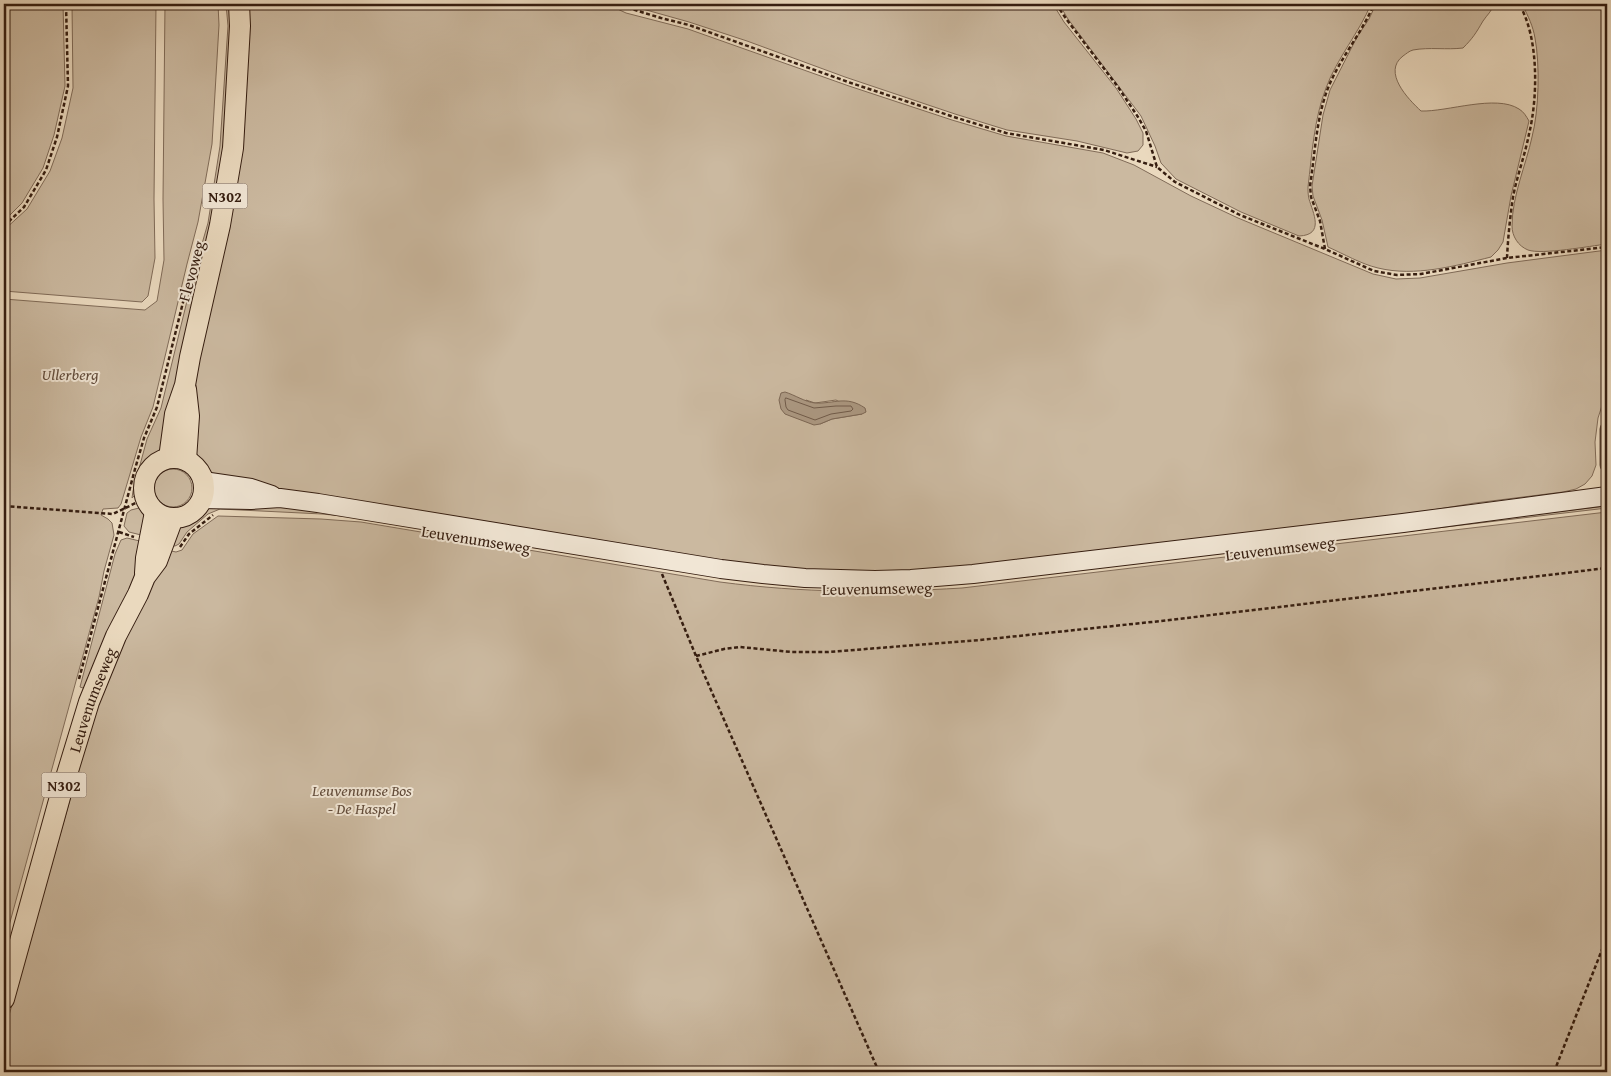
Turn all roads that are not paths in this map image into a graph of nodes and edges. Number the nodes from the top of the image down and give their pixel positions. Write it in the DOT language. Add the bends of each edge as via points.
graph roads {
  1 [pos="238,4"];
  2 [pos="1607,429"];
  3 [pos="177,459"];
  4 [pos="1607,465"];
  5 [pos="202,490"];
  6 [pos="1607,496"];
  7 [pos="158,510"];
  8 [pos="4,999"];
  1 -- 3 [label="main road, Flevoweg / N302" via="240,36 233,148 220,225 190,357 185,385 189,416"];
  2 -- 4 [label="street"];
  3 -- 5 [label="main road" via="194,465 200,472"];
  3 -- 7 [label="main road, N302" via="153,466 144,481 143,490"];
  5 -- 6 [label="main road, Leuvenumseweg" via="252,500 280,498 403,516 721,569 805,578 910,579 1207,547"];
  5 -- 7 [label="main road" via="193,511 180,518"];
  7 -- 8 [label="main road, Leuvenumseweg / N302" via="157,561 145,577 116,636 89,702"];
}
